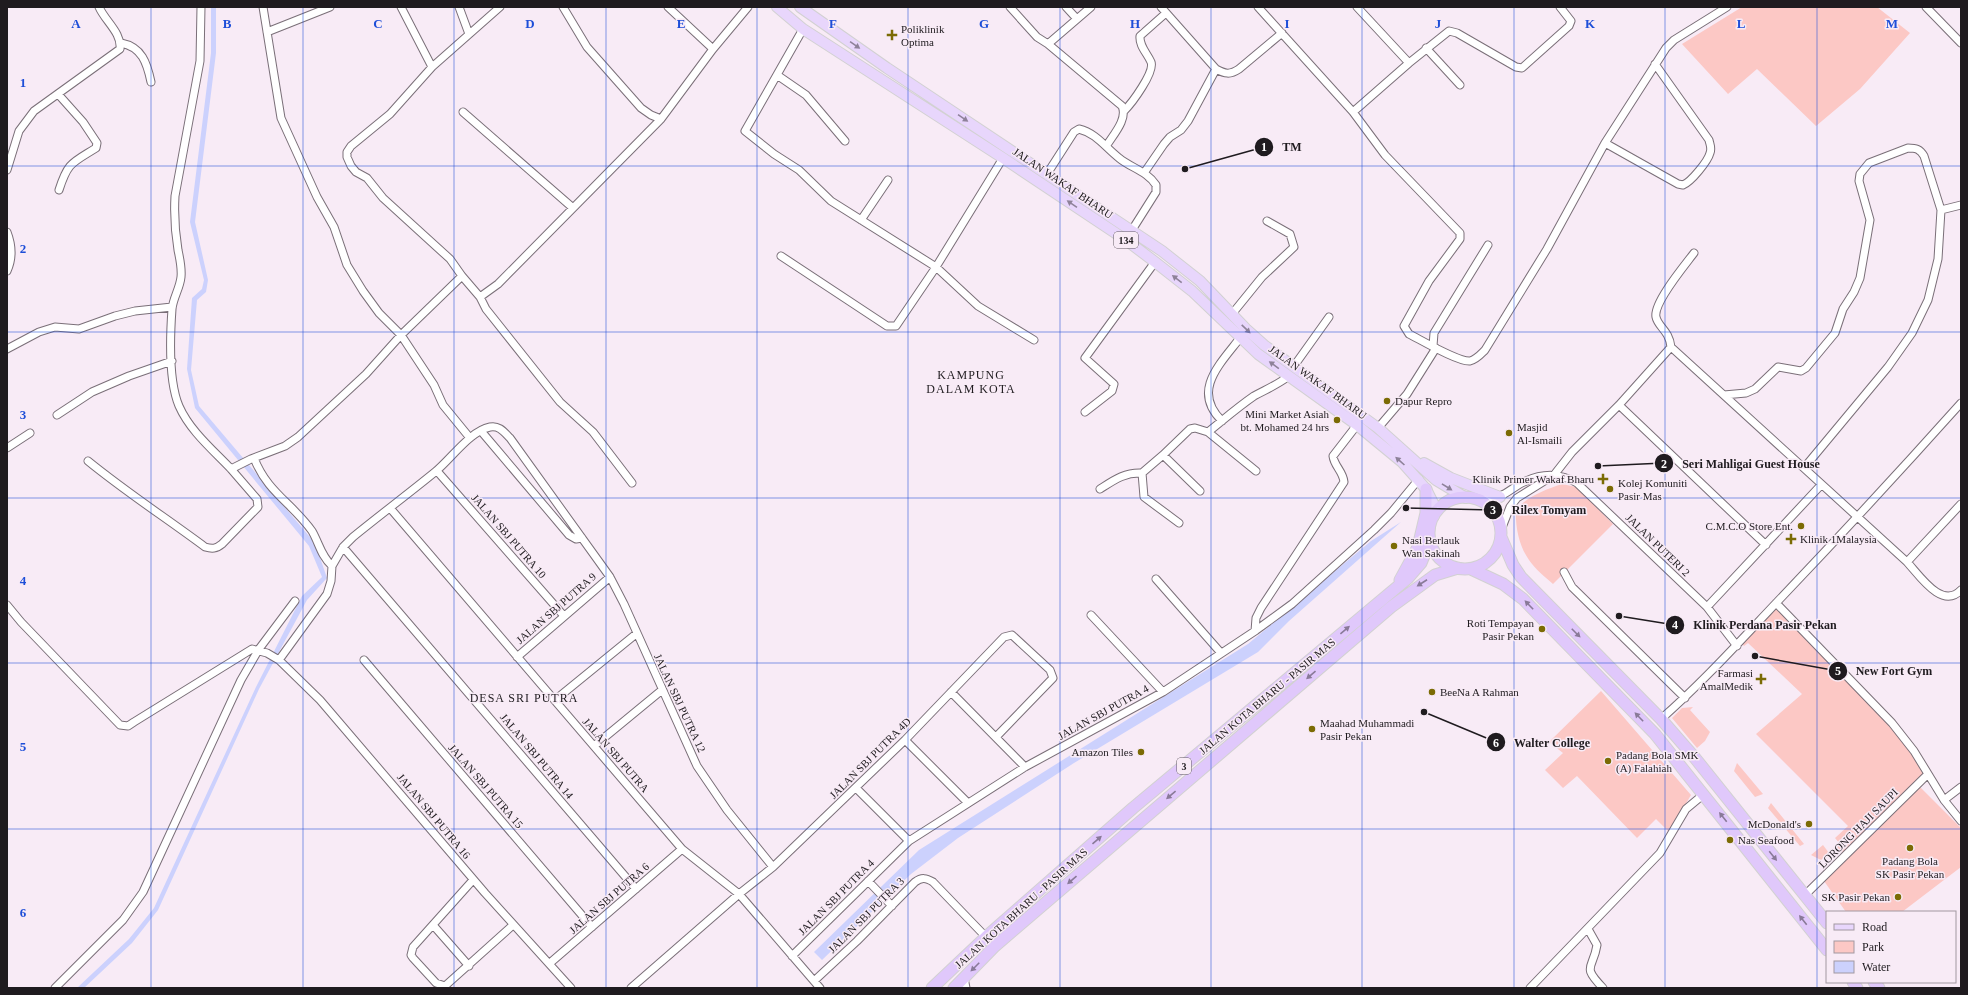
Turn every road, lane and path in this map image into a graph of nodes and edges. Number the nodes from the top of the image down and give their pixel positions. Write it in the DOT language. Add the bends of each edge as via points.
graph roads {
  1 [pos="100,7"];
  2 [pos="201,7"];
  3 [pos="263,7"];
  4 [pos="330,7"];
  5 [pos="401,7"];
  6 [pos="459,7"];
  7 [pos="500,7"];
  8 [pos="563,7"];
  9 [pos="668,7"];
  10 [pos="748,7"];
  11 [pos="777,7"];
  12 [pos="1010,7"];
  13 [pos="1066,7"];
  14 [pos="1091,7"];
  15 [pos="1258,7"];
  16 [pos="1357,7"];
  17 [pos="1560,7"];
  18 [pos="1726,7"];
  19 [pos="1926,7"];
  20 [pos="807,9"];
  21 [pos="1163,10"];
  22 [pos="1077,19"];
  23 [pos="803,29"];
  24 [pos="267,32"];
  25 [pos="1282,33"];
  26 [pos="469,34"];
  27 [pos="121,43"];
  28 [pos="1961,43"];
  29 [pos="1048,44"];
  30 [pos="1426,48"];
  31 [pos="713,49"];
  32 [pos="1409,63"];
  33 [pos="1655,64"];
  34 [pos="432,68"];
  35 [pos="1216,69"];
  36 [pos="777,75"];
  37 [pos="151,82"];
  38 [pos="1460,85"];
  39 [pos="58,94"];
  40 [pos="1124,111"];
  41 [pos="463,112"];
  42 [pos="1353,112"];
  43 [pos="661,119"];
  44 [pos="845,140"];
  45 [pos="1605,143"];
  46 [pos="1107,145"];
  47 [pos="1004,158"];
  48 [pos="7,170"];
  49 [pos="1144,173"];
  50 [pos="1047,174"];
  51 [pos="888,180"];
  52 [pos="59,190"];
  53 [pos="1961,205"];
  54 [pos="573,208"];
  55 [pos="1942,210"];
  56 [pos="861,220"];
  57 [pos="1266,221"];
  58 [pos="1132,230"];
  59 [pos="7,232"];
  60 [pos="1488,245"];
  61 [pos="1694,253"];
  62 [pos="781,256"];
  63 [pos="1155,262"];
  64 [pos="936,267"];
  65 [pos="7,271"];
  66 [pos="462,276"];
  67 [pos="480,296"];
  68 [pos="172,307"];
  69 [pos="1232,314"];
  70 [pos="1330,316"];
  71 [pos="401,335"];
  72 [pos="1240,338"];
  73 [pos="1034,340"];
  74 [pos="1434,347"];
  75 [pos="1671,347"];
  76 [pos="7,349"];
  77 [pos="172,361"];
  78 [pos="1294,366"];
  79 [pos="1289,376"];
  80 [pos="1724,395"];
  81 [pos="1961,403"];
  82 [pos="1619,405"];
  83 [pos="1085,412"];
  84 [pos="57,416"];
  85 [pos="1222,421"];
  86 [pos="1356,425"];
  87 [pos="1378,428"];
  88 [pos="481,432"];
  89 [pos="1208,432"];
  90 [pos="30,433"];
  91 [pos="470,438"];
  92 [pos="1392,440"];
  93 [pos="7,448"];
  94 [pos="1162,455"];
  95 [pos="252,459"];
  96 [pos="88,461"];
  97 [pos="234,468"];
  98 [pos="1804,468"];
  99 [pos="437,470"];
  100 [pos="1256,470"];
  101 [pos="1142,473"];
  102 [pos="1554,475"];
  103 [pos="1419,479"];
  104 [pos="632,483"];
  105 [pos="1821,485"];
  106 [pos="1100,489"];
  107 [pos="1426,490"];
  108 [pos="1200,491"];
  109 [pos="1500,497"];
  110 [pos="1466,498"];
  111 [pos="1478,500"];
  112 [pos="1961,504"];
  113 [pos="390,508"];
  114 [pos="1434,516"];
  115 [pos="1858,517"];
  116 [pos="1179,523"];
  117 [pos="1501,534"];
  118 [pos="582,538"];
  119 [pos="1430,541"];
  120 [pos="1766,545"];
  121 [pos="343,547"];
  122 [pos="1908,562"];
  123 [pos="332,566"];
  124 [pos="1458,568"];
  125 [pos="1471,569"];
  126 [pos="1564,572"];
  127 [pos="610,577"];
  128 [pos="1156,579"];
  129 [pos="1397,586"];
  130 [pos="1961,590"];
  131 [pos="295,601"];
  132 [pos="1776,603"];
  133 [pos="7,605"];
  134 [pos="1707,607"];
  135 [pos="1091,615"];
  136 [pos="564,616"];
  137 [pos="1254,631"];
  138 [pos="636,634"];
  139 [pos="1737,646"];
  140 [pos="259,649"];
  141 [pos="1221,653"];
  142 [pos="517,656"];
  143 [pos="278,659"];
  144 [pos="364,660"];
  145 [pos="662,690"];
  146 [pos="951,692"];
  147 [pos="1163,692"];
  148 [pos="1685,698"];
  149 [pos="555,700"];
  150 [pos="1660,719"];
  151 [pos="996,737"];
  152 [pos="905,740"];
  153 [pos="594,746"];
  154 [pos="1025,767"];
  155 [pos="1927,775"];
  156 [pos="1961,787"];
  157 [pos="856,788"];
  158 [pos="1704,794"];
  159 [pos="1944,800"];
  160 [pos="968,803"];
  161 [pos="1961,821"];
  162 [pos="909,841"];
  163 [pos="682,849"];
  164 [pos="773,867"];
  165 [pos="473,880"];
  166 [pos="869,883"];
  167 [pos="636,889"];
  168 [pos="739,894"];
  169 [pos="1805,896"];
  170 [pos="891,904"];
  171 [pos="1826,922"];
  172 [pos="433,925"];
  173 [pos="513,925"];
  174 [pos="592,927"];
  175 [pos="1588,929"];
  176 [pos="986,937"];
  177 [pos="1826,949"];
  178 [pos="792,956"];
  179 [pos="550,963"];
  180 [pos="469,966"];
  181 [pos="814,981"];
  182 [pos="965,983"];
  183 [pos="446,986"];
  184 [pos="54,988"];
  185 [pos="571,988"];
  186 [pos="631,988"];
  187 [pos="820,988"];
  188 [pos="932,988"];
  189 [pos="954,988"];
  190 [pos="1530,988"];
  191 [pos="1603,988"];
  1 -- 27 [label="street"];
  2 -- 68 [label="street" via="200,61 175,196 174,212 182,265 181,278"];
  3 -- 24 [label="street"];
  4 -- 24 [label="street"];
  5 -- 34 [label="street"];
  6 -- 26 [label="street"];
  7 -- 26 [label="street"];
  8 -- 43 [label="street" via="587,48 641,108"];
  9 -- 31 [label="street"];
  10 -- 31 [label="street"];
  11 -- 23 [label="main road, JALAN WAKAF BHARU / 134"];
  12 -- 29 [label="street" via="1037,37"];
  13 -- 22 [label="street"];
  14 -- 22 [label="street"];
  15 -- 25 [label="street"];
  16 -- 32 [label="street"];
  17 -- 30 [label="street" via="1571,21 1569,26 1522,68 1453,31 1444,33"];
  18 -- 33 [label="street" via="1674,40"];
  19 -- 28 [label="street"];
  20 -- 50 [label="main road, JALAN WAKAF BHARU / 134, one-way"];
  21 -- 35 [label="street"];
  21 -- 40 [label="street" via="1140,36 1140,42 1152,64 1152,72"];
  22 -- 29 [label="street"];
  23 -- 36 [label="street"];
  23 -- 47 [label="main road, JALAN WAKAF BHARU / 134"];
  24 -- 71 [label="street" via="284,128 334,227 348,265 379,313"];
  25 -- 35 [label="street" via="1239,70 1224,73"];
  25 -- 42 [label="street"];
  26 -- 34 [label="street"];
  27 -- 37 [label="street" via="130,44 137,49 147,65"];
  27 -- 39 [label="street" via="120,49"];
  29 -- 40 [label="street" via="1120,104"];
  30 -- 32 [label="street"];
  30 -- 38 [label="street"];
  31 -- 43 [label="street"];
  32 -- 42 [label="street"];
  33 -- 45 [label="street"];
  33 -- 45 [label="street" via="1709,140 1709,157 1692,180 1683,185"];
  34 -- 66 [label="street" via="390,114 351,146 346,157 356,172 367,178 383,198 450,259"];
  35 -- 49 [label="street" via="1188,121 1164,144"];
  36 -- 44 [label="street" via="806,95"];
  36 -- 56 [label="street" via="745,131 799,170 831,201"];
  39 -- 48 [label="street" via="28,117 19,131"];
  39 -- 52 [label="street" via="83,122 97,143 96,148 73,162 65,171"];
  40 -- 46 [label="street" via="1121,123"];
  41 -- 54 [label="street"];
  42 -- 74 [label="street" via="1384,155 1457,227 1460,233 1459,241 1429,281 1405,322 1409,334"];
  43 -- 54 [label="street"];
  45 -- 74 [label="street" via="1547,249 1485,350 1478,358 1468,361"];
  46 -- 49 [label="street" via="1119,159"];
  46 -- 50 [label="street" via="1079,129"];
  63 -- 47 [label="main road, JALAN WAKAF BHARU / 134, one-way"];
  47 -- 64 [label="street"];
  49 -- 58 [label="street" via="1154,181 1157,189"];
  50 -- 58 [label="main road, JALAN WAKAF BHARU / 134"];
  51 -- 56 [label="street"];
  53 -- 55 [label="street"];
  54 -- 67 [label="street" via="498,284"];
  55 -- 80 [label="street" via="1924,156 1920,151 1908,148 1869,163 1860,174 1859,181 1870,220 1860,278 1843,309 1835,332 1801,371 1778,367 1746,394"];
  55 -- 98 [label="street" via="1938,259 1928,300 1912,333 1888,367"];
  56 -- 64 [label="street"];
  57 -- 69 [label="street" via="1290,234 1294,247 1262,277"];
  58 -- 69 [label="main road, JALAN WAKAF BHARU / 134" via="1200,281"];
  59 -- 65 [label="street" via="12,254"];
  60 -- 74 [label="street" via="1433,334"];
  61 -- 75 [label="street" via="1656,311 1656,317 1670,336"];
  62 -- 64 [label="street" via="892,327 896,326"];
  72 -- 63 [label="main road, JALAN WAKAF BHARU / 134, one-way" via="1192,291"];
  63 -- 83 [label="street" via="1085,358 1114,384 1112,390"];
  64 -- 73 [label="street" via="978,306"];
  66 -- 67 [label="street"];
  66 -- 71 [label="street"];
  67 -- 104 [label="street" via="486,309 560,402 593,432"];
  68 -- 76 [label="street" via="135,311 79,328 55,327 39,332"];
  68 -- 77 [label="street"];
  69 -- 78 [label="main road, JALAN WAKAF BHARU / 134, one-way" via="1264,344"];
  70 -- 78 [label="street"];
  71 -- 91 [label="street" via="434,385 443,405"];
  71 -- 95 [label="street" via="366,374 298,437 285,446"];
  79 -- 72 [label="main road, JALAN WAKAF BHARU / 134, one-way"];
  72 -- 85 [label="street" via="1212,374 1209,382 1209,404"];
  74 -- 87 [label="street" via="1407,394"];
  75 -- 80 [label="street"];
  75 -- 82 [label="street"];
  77 -- 84 [label="street" via="92,392"];
  77 -- 97 [label="street" via="175,392 185,416 204,441"];
  78 -- 87 [label="main road, JALAN WAKAF BHARU / 134"];
  79 -- 85 [label="street" via="1275,387 1256,395"];
  79 -- 86 [label="main road, JALAN WAKAF BHARU / 134"];
  80 -- 98 [label="street"];
  81 -- 115 [label="street"];
  82 -- 102 [label="street" via="1572,452"];
  82 -- 120 [label="street"];
  85 -- 89 [label="street"];
  103 -- 86 [label="main road, JALAN WAKAF BHARU / 134, one-way"];
  86 -- 137 [label="street" via="1333,456 1334,462 1343,474 1344,482 1261,608"];
  87 -- 92 [label="main road, JALAN WAKAF BHARU / 134"];
  88 -- 91 [label="street, JALAN SBJ PUTRA 12"];
  88 -- 118 [label="street" via="569,535 576,539"];
  88 -- 118 [label="street, JALAN SBJ PUTRA 12" via="495,426 510,438"];
  89 -- 94 [label="street" via="1190,429"];
  89 -- 100 [label="street"];
  90 -- 93 [label="street"];
  91 -- 99 [label="street, JALAN SBJ PUTRA 12"];
  92 -- 109 [label="main road" via="1441,473"];
  92 -- 110 [label="main road, JALAN WAKAF BHARU / 134, one-way" via="1436,480"];
  94 -- 101 [label="street"];
  94 -- 108 [label="street"];
  95 -- 97 [label="street"];
  95 -- 123 [label="street" via="263,478 312,532 326,561"];
  96 -- 97 [label="street" via="121,488 210,549 222,544 258,507 257,499"];
  98 -- 105 [label="street"];
  99 -- 113 [label="street, JALAN SBJ PUTRA 12"];
  99 -- 136 [label="street, JALAN SBJ PUTRA 10"];
  101 -- 106 [label="street" via="1131,472 1123,475"];
  101 -- 116 [label="street" via="1144,497"];
  102 -- 109 [label="street" via="1524,482"];
  102 -- 117 [label="street" via="1517,498 1510,507"];
  102 -- 134 [label="street, JALAN PUTERI 2" via="1567,477 1578,483"];
  103 -- 107 [label="main road, JALAN WAKAF BHARU / 134"];
  103 -- 137 [label="street, JALAN SBJ PUTRA 4" via="1391,514 1374,530 1292,604"];
  105 -- 115 [label="street"];
  105 -- 120 [label="street"];
  107 -- 114 [label="main road, JALAN WAKAF BHARU / 134" via="1434,505"];
  107 -- 129 [label="highway" via="1426,513 1418,547"];
  109 -- 111 [label="street"];
  110 -- 111 [label="highway"];
  110 -- 114 [label="highway" via="1448,502"];
  111 -- 117 [label="highway" via="1496,515"];
  112 -- 122 [label="street"];
  113 -- 121 [label="street, JALAN SBJ PUTRA 12"];
  113 -- 142 [label="street, JALAN SBJ PUTRA"];
  114 -- 119 [label="highway"];
  115 -- 122 [label="street"];
  115 -- 132 [label="street"];
  117 -- 125 [label="highway" via="1492,558"];
  117 -- 150 [label="highway, one-way" via="1513,565 1521,577"];
  118 -- 127 [label="street, JALAN SBJ PUTRA 12"];
  119 -- 124 [label="highway" via="1440,559"];
  119 -- 129 [label="highway, JALAN KOTA BHARU - PASIR MAS / 3" via="1426,555 1416,570"];
  120 -- 134 [label="street"];
  121 -- 123 [label="street, JALAN SBJ PUTRA 12"];
  121 -- 167 [label="street, JALAN SBJ PUTRA 14"];
  122 -- 130 [label="street" via="1943,596 1951,596"];
  123 -- 143 [label="street" via="327,594"];
  124 -- 125 [label="highway"];
  124 -- 182 [label="highway, JALAN KOTA BHARU - PASIR MAS / 3, one-way" via="1435,576 1391,607 1000,942"];
  158 -- 125 [label="highway, one-way" via="1655,734 1523,599 1503,584"];
  126 -- 148 [label="street" via="1572,587"];
  127 -- 136 [label="street, JALAN SBJ PUTRA 9"];
  127 -- 138 [label="street, JALAN SBJ PUTRA 12"];
  128 -- 141 [label="street"];
  176 -- 129 [label="highway, JALAN KOTA BHARU - PASIR MAS / 3, one-way" via="1133,808"];
  131 -- 140 [label="street"];
  132 -- 139 [label="street"];
  132 -- 155 [label="street" via="1892,723 1914,751"];
  133 -- 140 [label="street" via="120,725 128,726 246,652"];
  134 -- 139 [label="street, JALAN PUTERI 2"];
  135 -- 147 [label="street"];
  136 -- 142 [label="street, JALAN SBJ PUTRA 9"];
  137 -- 141 [label="street, JALAN SBJ PUTRA 4"];
  138 -- 145 [label="street, JALAN SBJ PUTRA 12"];
  138 -- 149 [label="street"];
  139 -- 148 [label="street"];
  140 -- 143 [label="street, JALAN SBJ PUTRA 16"];
  140 -- 184 [label="street" via="233,697 143,892 124,920"];
  141 -- 147 [label="street, JALAN SBJ PUTRA 4"];
  142 -- 149 [label="street, JALAN SBJ PUTRA"];
  143 -- 165 [label="street, JALAN SBJ PUTRA 16" via="320,700"];
  144 -- 174 [label="street, JALAN SBJ PUTRA 15"];
  145 -- 153 [label="street"];
  145 -- 164 [label="street, JALAN SBJ PUTRA 12" via="709,786"];
  146 -- 151 [label="street"];
  146 -- 151 [label="street, JALAN SBJ PUTRA 4D" via="1007,635 1016,637 1050,670 1053,678 1050,682"];
  146 -- 152 [label="street, JALAN SBJ PUTRA 4D"];
  147 -- 154 [label="street, JALAN SBJ PUTRA 4"];
  148 -- 150 [label="street"];
  149 -- 153 [label="street, JALAN SBJ PUTRA"];
  150 -- 169 [label="highway, one-way" via="1695,758"];
  151 -- 154 [label="street"];
  152 -- 157 [label="street, JALAN SBJ PUTRA 4D"];
  152 -- 160 [label="street"];
  153 -- 163 [label="street, JALAN SBJ PUTRA"];
  154 -- 160 [label="street, JALAN SBJ PUTRA 4"];
  155 -- 159 [label="street"];
  155 -- 169 [label="street, LORONG HAJI SAUPI"];
  156 -- 159 [label="street"];
  157 -- 162 [label="street"];
  157 -- 164 [label="street, JALAN SBJ PUTRA 4D"];
  158 -- 175 [label="street" via="1686,809 1660,853"];
  177 -- 158 [label="highway, one-way"];
  159 -- 161 [label="street"];
  160 -- 162 [label="street, JALAN SBJ PUTRA 4"];
  162 -- 166 [label="street, JALAN SBJ PUTRA 4"];
  163 -- 167 [label="street, JALAN SBJ PUTRA 6"];
  163 -- 168 [label="street, JALAN SBJ PUTRA"];
  164 -- 168 [label="street, JALAN SBJ PUTRA 4D"];
  165 -- 172 [label="street"];
  165 -- 173 [label="street, JALAN SBJ PUTRA 16"];
  166 -- 170 [label="street"];
  166 -- 178 [label="street, JALAN SBJ PUTRA 4"];
  167 -- 174 [label="street, JALAN SBJ PUTRA 6"];
  168 -- 178 [label="street, JALAN SBJ PUTRA"];
  168 -- 186 [label="street, JALAN SBJ PUTRA 4D"];
  169 -- 171 [label="highway"];
  170 -- 176 [label="street, JALAN SBJ PUTRA 3" via="915,882 926,878 933,882"];
  170 -- 181 [label="street, JALAN SBJ PUTRA 3"];
  172 -- 180 [label="street"];
  172 -- 183 [label="street" via="413,947 411,954 436,983"];
  173 -- 179 [label="street, JALAN SBJ PUTRA 16"];
  173 -- 180 [label="street"];
  174 -- 179 [label="street, JALAN SBJ PUTRA 6"];
  175 -- 190 [label="street"];
  175 -- 191 [label="street" via="1597,945 1591,961 1591,973"];
  176 -- 188 [label="highway, JALAN KOTA BHARU - PASIR MAS / 3"];
  178 -- 181 [label="street, JALAN SBJ PUTRA"];
  179 -- 185 [label="street, JALAN SBJ PUTRA 16"];
  180 -- 183 [label="street"];
  181 -- 187 [label="street, JALAN SBJ PUTRA"];
  182 -- 189 [label="highway, JALAN KOTA BHARU - PASIR MAS / 3"];
}
